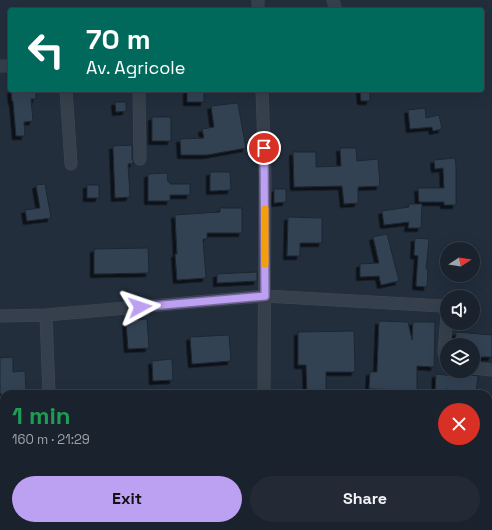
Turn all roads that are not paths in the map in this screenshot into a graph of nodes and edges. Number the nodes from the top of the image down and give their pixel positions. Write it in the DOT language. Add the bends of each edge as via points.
graph roads {
  1 [pos="66,92"];
  2 [pos="139,92"];
  3 [pos="262,92"];
  4 [pos="140,160"];
  5 [pos="71,164"];
  6 [pos="265,296"];
  7 [pos="440,306"];
  8 [pos="46,315"];
  9 [pos="0,316"];
  10 [pos="480,369"];
  11 [pos="492,370"];
  12 [pos="49,390"];
  13 [pos="264,390"];
  1 -- 5 [label="street"];
  2 -- 4 [label="street"];
  3 -- 6 [label="street"];
  6 -- 7 [label="street"];
  6 -- 8 [label="street"];
  6 -- 13 [label="street"];
  8 -- 9 [label="street"];
  8 -- 12 [label="street"];
  10 -- 11 [label="street"];
}
